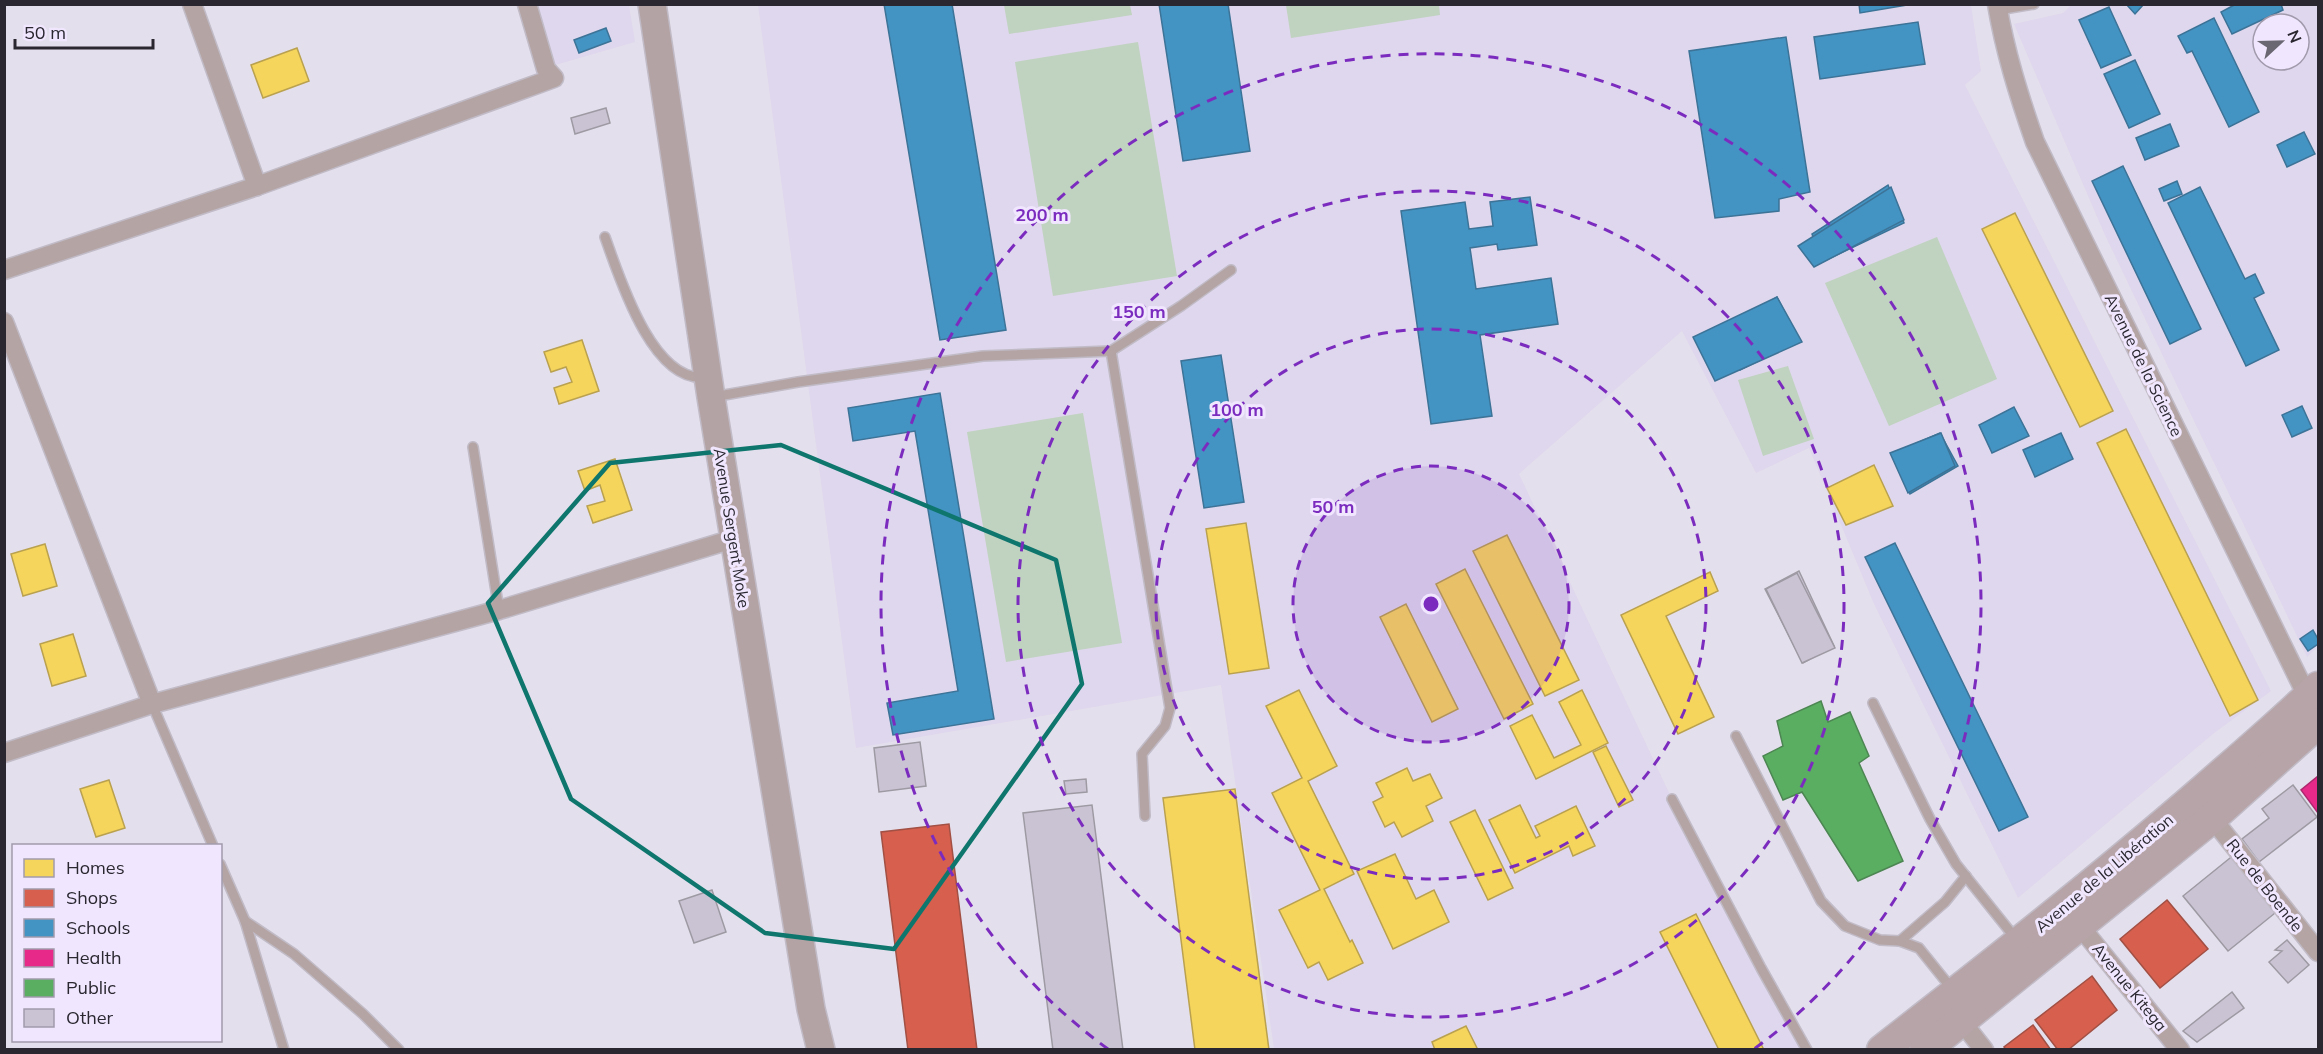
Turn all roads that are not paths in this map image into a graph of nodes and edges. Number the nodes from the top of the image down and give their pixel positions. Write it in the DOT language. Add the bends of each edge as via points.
graph roads {
  1 [pos="192,4"];
  2 [pos="527,4"];
  3 [pos="652,4"];
  4 [pos="2034,4"];
  5 [pos="1998,7"];
  6 [pos="257,186"];
  7 [pos="604,237"];
  8 [pos="4,270"];
  9 [pos="1231,270"];
  10 [pos="4,322"];
  11 [pos="1111,351"];
  12 [pos="709,387"];
  13 [pos="473,447"];
  14 [pos="733,539"];
  15 [pos="499,610"];
  16 [pos="1873,703"];
  17 [pos="152,704"];
  18 [pos="2316,706"];
  19 [pos="1736,736"];
  20 [pos="4,753"];
  21 [pos="1672,799"];
  22 [pos="1145,816"];
  23 [pos="2212,818"];
  24 [pos="212,844"];
  25 [pos="222,869"];
  26 [pos="1966,876"];
  27 [pos="245,921"];
  28 [pos="2079,925"];
  29 [pos="1900,941"];
  30 [pos="2019,943"];
  31 [pos="2319,952"];
  32 [pos="1954,1005"];
  33 [pos="284,1050"];
  34 [pos="399,1050"];
  35 [pos="821,1050"];
  36 [pos="1807,1050"];
  37 [pos="1882,1050"];
  38 [pos="1925,1050"];
  39 [pos="1984,1050"];
  40 [pos="2180,1050"];
  1 -- 6 [label="street"];
  2 -- 6 [label="street" via="546,69 554,78"];
  3 -- 12 [label="main road, Avenue Sergent Moke"];
  4 -- 5 [label="lane"];
  5 -- 18 [label="street, Avenue de la Science" via="2014,82 2034,142"];
  6 -- 8 [label="street"];
  7 -- 12 [label="lane" via="640,324 664,358 681,373"];
  9 -- 11 [label="lane"];
  10 -- 17 [label="street"];
  11 -- 12 [label="lane" via="982,356 798,382"];
  11 -- 22 [label="lane" via="1170,708 1165,726 1142,754"];
  12 -- 14 [label="main road, Avenue Sergent Moke"];
  13 -- 15 [label="lane"];
  14 -- 15 [label="street"];
  14 -- 35 [label="main road, Avenue Sergent Moke"];
  15 -- 17 [label="street"];
  16 -- 26 [label="lane" via="1930,819"];
  17 -- 20 [label="street"];
  17 -- 24 [label="lane"];
  18 -- 23 [label="main road, Avenue de la Libération"];
  18 -- 30 [label="main road, Avenue de la Libération"];
  19 -- 29 [label="lane" via="1821,901 1845,927 1880,940"];
  21 -- 36 [label="lane"];
  23 -- 28 [label="main road, Avenue de la Libération"];
  23 -- 31 [label="street, Rue de Boende"];
  25 -- 27 [label="lane"];
  26 -- 29 [label="lane" via="1945,902"];
  26 -- 30 [label="lane"];
  27 -- 33 [label="lane"];
  27 -- 34 [label="lane" via="294,954"];
  28 -- 32 [label="main road, Avenue de la Libération"];
  28 -- 40 [label="street, Avenue Kitega"];
  29 -- 32 [label="lane" via="1919,948"];
  30 -- 32 [label="main road, Avenue de la Libération"];
  32 -- 37 [label="main road, Avenue de la Libération"];
  32 -- 38 [label="main road, Avenue de la Libération"];
  32 -- 39 [label="street"];
}
